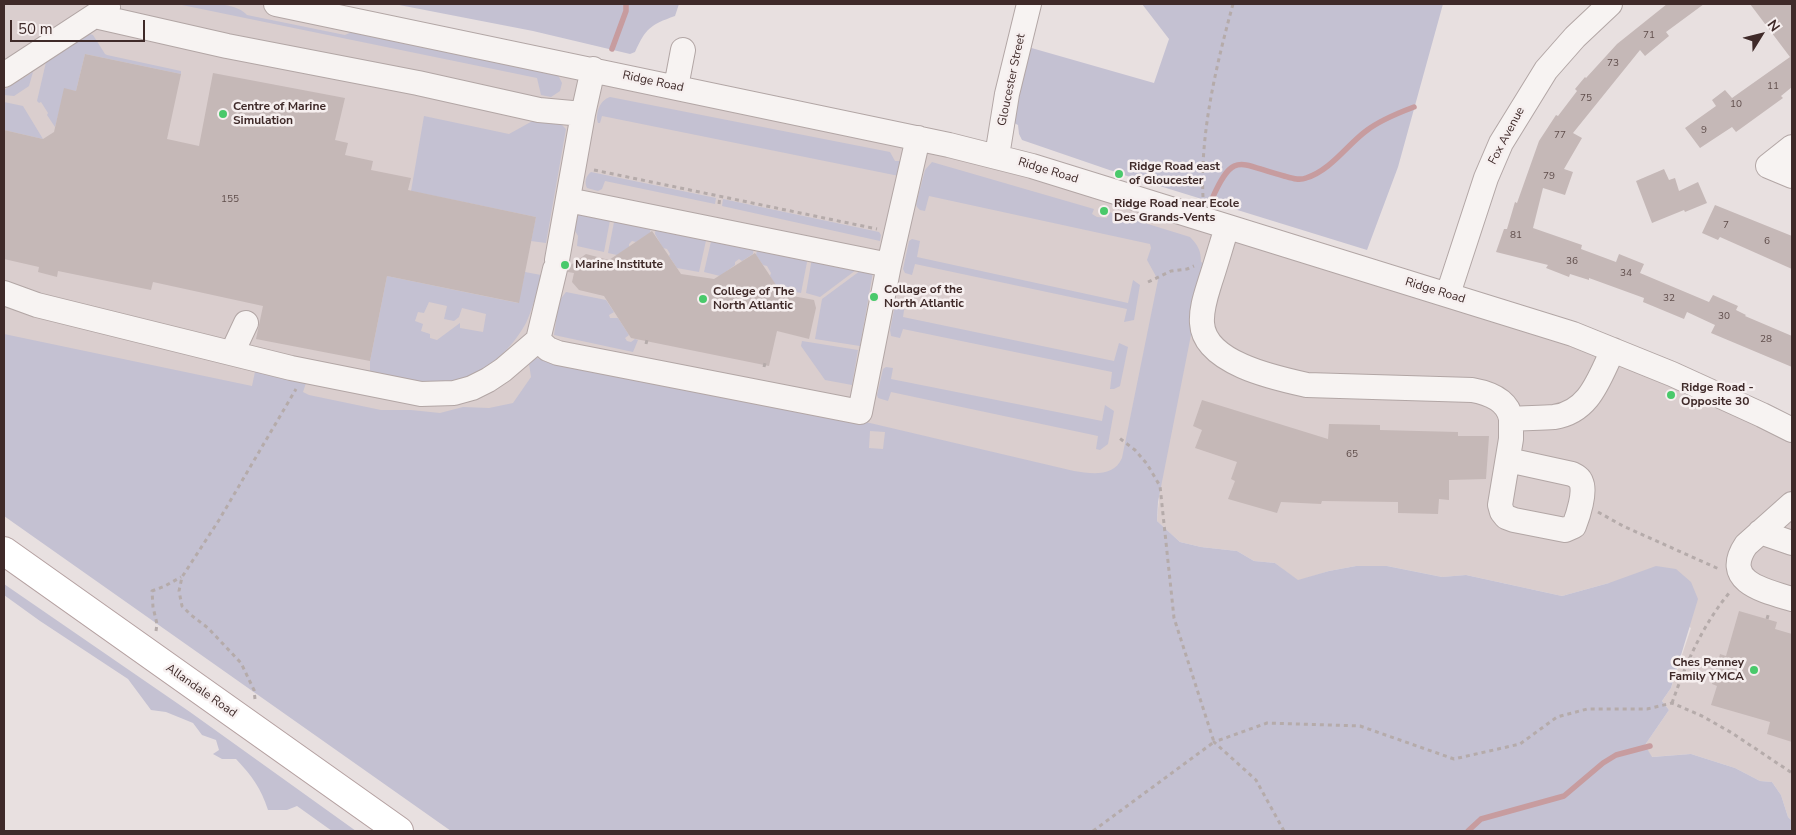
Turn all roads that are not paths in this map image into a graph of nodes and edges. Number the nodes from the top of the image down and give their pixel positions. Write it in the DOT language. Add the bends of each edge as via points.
graph roads {
  1 [pos="276,4"];
  2 [pos="1029,4"];
  3 [pos="1610,4"];
  4 [pos="103,10"];
  5 [pos="683,50"];
  6 [pos="593,69"];
  7 [pos="4,75"];
  8 [pos="676,87"];
  9 [pos="584,114"];
  10 [pos="918,138"];
  11 [pos="1792,148"];
  12 [pos="997,156"];
  13 [pos="1792,176"];
  14 [pos="568,200"];
  15 [pos="1227,227"];
  16 [pos="889,264"];
  17 [pos="4,293"];
  18 [pos="1448,294"];
  19 [pos="246,323"];
  20 [pos="538,340"];
  21 [pos="1613,350"];
  22 [pos="232,353"];
  23 [pos="1511,419"];
  24 [pos="1792,430"];
  25 [pos="1508,460"];
  26 [pos="1792,504"];
  27 [pos="1760,532"];
  28 [pos="1792,543"];
  29 [pos="4,552"];
  30 [pos="1792,599"];
  31 [pos="399,831"];
  1 -- 6 [label="street, Ridge Road"];
  2 -- 12 [label="street, Gloucester Street" via="1007,94"];
  3 -- 18 [label="street, Fox Avenue" via="1546,70 1502,143 1486,178"];
  4 -- 7 [label="street"];
  4 -- 9 [label="street" via="237,48 539,110"];
  5 -- 8 [label="street"];
  6 -- 8 [label="street, Ridge Road"];
  6 -- 9 [label="street"];
  8 -- 10 [label="street, Ridge Road"];
  9 -- 14 [label="street"];
  10 -- 12 [label="street, Ridge Road"];
  10 -- 16 [label="street"];
  11 -- 13 [label="street" via="1768,166"];
  12 -- 15 [label="street, Ridge Road"];
  14 -- 16 [label="street"];
  14 -- 20 [label="street"];
  15 -- 18 [label="street, Ridge Road"];
  15 -- 23 [label="street" via="1202,309 1205,335 1214,349 1227,359 1286,381 1307,385 1487,393 1510,410"];
  16 -- 20 [label="street" via="860,412 558,352 548,349"];
  17 -- 22 [label="street" via="37,305"];
  18 -- 21 [label="street, Ridge Road"];
  19 -- 22 [label="street"];
  20 -- 22 [label="street" via="503,370 472,388 421,394"];
  21 -- 23 [label="street" via="1591,394 1575,410 1556,417"];
  21 -- 24 [label="street, Ridge Road"];
  23 -- 25 [label="street"];
  25 -- 25 [label="street" via="1500,505 1506,517 1565,530 1574,526 1584,488 1580,479 1572,474"];
  26 -- 27 [label="street"];
  27 -- 28 [label="street"];
  27 -- 30 [label="street" via="1742,550 1738,565 1740,572 1749,584"];
  29 -- 31 [label="main road, Allandale Road"];
}
